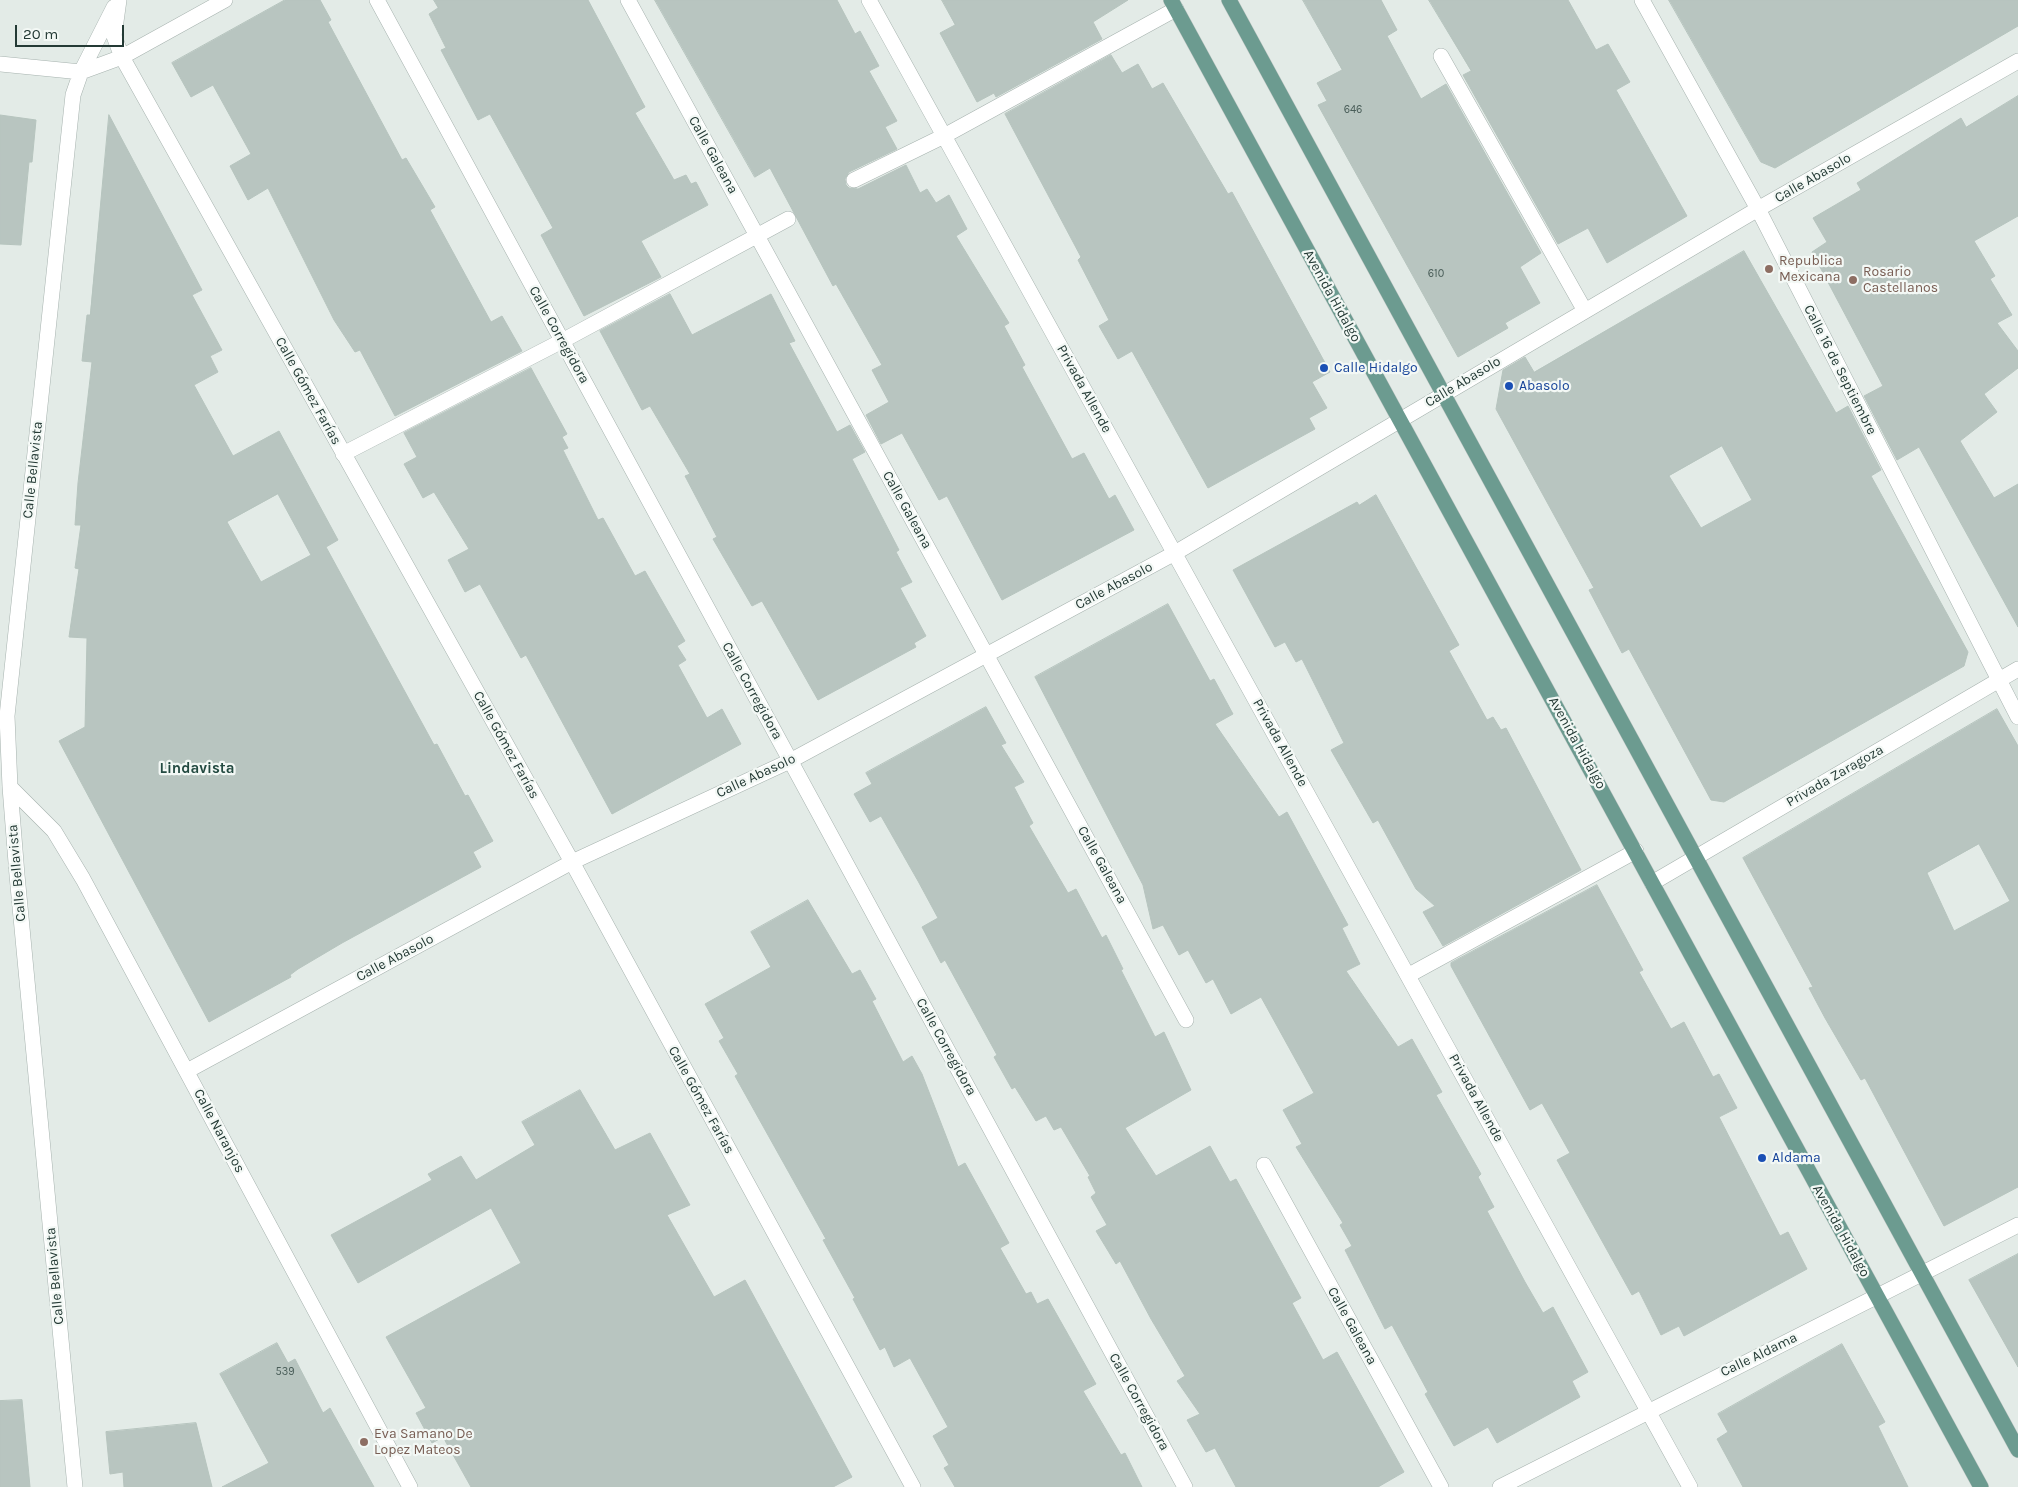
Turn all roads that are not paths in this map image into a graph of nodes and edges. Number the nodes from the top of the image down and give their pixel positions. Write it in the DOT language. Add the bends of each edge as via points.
graph roads {
  1 [pos="118,0"];
  2 [pos="225,0"];
  3 [pos="377,0"];
  4 [pos="628,0"];
  5 [pos="869,0"];
  6 [pos="1229,0"];
  7 [pos="1642,0"];
  8 [pos="1173,4"];
  9 [pos="1441,56"];
  10 [pos="122,57"];
  11 [pos="2018,62"];
  12 [pos="0,64"];
  13 [pos="81,72"];
  14 [pos="944,136"];
  15 [pos="854,180"];
  16 [pos="1758,209"];
  17 [pos="788,218"];
  18 [pos="757,235"];
  19 [pos="1585,310"];
  20 [pos="562,341"];
  21 [pos="1443,393"];
  22 [pos="1400,420"];
  23 [pos="343,454"];
  24 [pos="1174,554"];
  25 [pos="986,654"];
  26 [pos="2018,669"];
  27 [pos="1997,681"];
  28 [pos="2018,718"];
  29 [pos="790,761"];
  30 [pos="10,787"];
  31 [pos="1636,851"];
  32 [pos="1695,858"];
  33 [pos="572,862"];
  34 [pos="1652,883"];
  35 [pos="1409,975"];
  36 [pos="1186,1020"];
  37 [pos="187,1071"];
  38 [pos="1264,1165"];
  39 [pos="2018,1225"];
  40 [pos="1922,1275"];
  41 [pos="1877,1296"];
  42 [pos="1648,1411"];
  43 [pos="2018,1450"];
  44 [pos="75,1487"];
  45 [pos="410,1487"];
  46 [pos="913,1487"];
  47 [pos="1185,1487"];
  48 [pos="1441,1487"];
  49 [pos="1500,1487"];
  50 [pos="1690,1487"];
  51 [pos="1981,1487"];
  1 -- 10 [label="street, Calle Gómez Farías" via="114,36"];
  1 -- 13 [label="street, Calle Bellavista"];
  2 -- 10 [label="street"];
  3 -- 20 [label="street, Calle Corregidora"];
  4 -- 18 [label="street, Calle Galeana"];
  5 -- 14 [label="street, Privada Allende"];
  6 -- 21 [label="main road"];
  7 -- 16 [label="street, Calle 16 de Septiembre"];
  8 -- 14 [label="street"];
  8 -- 22 [label="main road, Avenida Hidalgo"];
  9 -- 19 [label="street"];
  10 -- 13 [label="street"];
  10 -- 23 [label="street, Calle Gómez Farías"];
  11 -- 16 [label="street, Calle Abasolo"];
  12 -- 13 [label="street"];
  13 -- 30 [label="street, Calle Bellavista" via="73,95 7,716"];
  14 -- 15 [label="street"];
  14 -- 24 [label="street, Privada Allende"];
  16 -- 19 [label="street, Calle Abasolo"];
  16 -- 27 [label="street, Calle 16 de Septiembre"];
  17 -- 18 [label="street"];
  18 -- 20 [label="street"];
  18 -- 25 [label="street, Calle Galeana"];
  19 -- 21 [label="street, Calle Abasolo"];
  20 -- 23 [label="street"];
  20 -- 29 [label="street, Calle Corregidora"];
  21 -- 22 [label="street, Calle Abasolo"];
  21 -- 32 [label="main road"];
  22 -- 24 [label="street, Calle Abasolo"];
  22 -- 31 [label="main road, Avenida Hidalgo"];
  23 -- 33 [label="street, Calle Gómez Farías"];
  24 -- 25 [label="street, Calle Abasolo"];
  24 -- 35 [label="street, Privada Allende"];
  25 -- 29 [label="street, Calle Abasolo"];
  25 -- 36 [label="street, Calle Galeana"];
  26 -- 27 [label="street, Privada Zaragoza"];
  27 -- 28 [label="street, Calle 16 de Septiembre"];
  27 -- 32 [label="street, Privada Zaragoza"];
  29 -- 33 [label="street, Calle Abasolo"];
  29 -- 47 [label="street, Calle Corregidora"];
  30 -- 37 [label="street, Calle Naranjos" via="54,831 84,879"];
  30 -- 44 [label="street, Calle Bellavista"];
  31 -- 34 [label="main road, Avenida Hidalgo"];
  31 -- 35 [label="street"];
  32 -- 34 [label="street, Privada Zaragoza"];
  32 -- 40 [label="main road"];
  33 -- 37 [label="street, Calle Abasolo"];
  33 -- 46 [label="street, Calle Gómez Farías"];
  34 -- 41 [label="main road, Avenida Hidalgo"];
  35 -- 42 [label="street, Privada Allende"];
  37 -- 45 [label="street, Calle Naranjos"];
  38 -- 48 [label="street, Calle Galeana"];
  39 -- 40 [label="street, Calle Aldama"];
  40 -- 41 [label="street, Calle Aldama"];
  40 -- 43 [label="main road"];
  41 -- 42 [label="street, Calle Aldama"];
  41 -- 51 [label="main road, Avenida Hidalgo"];
  42 -- 49 [label="street, Calle Aldama"];
  42 -- 50 [label="street, Privada Allende"];
}
